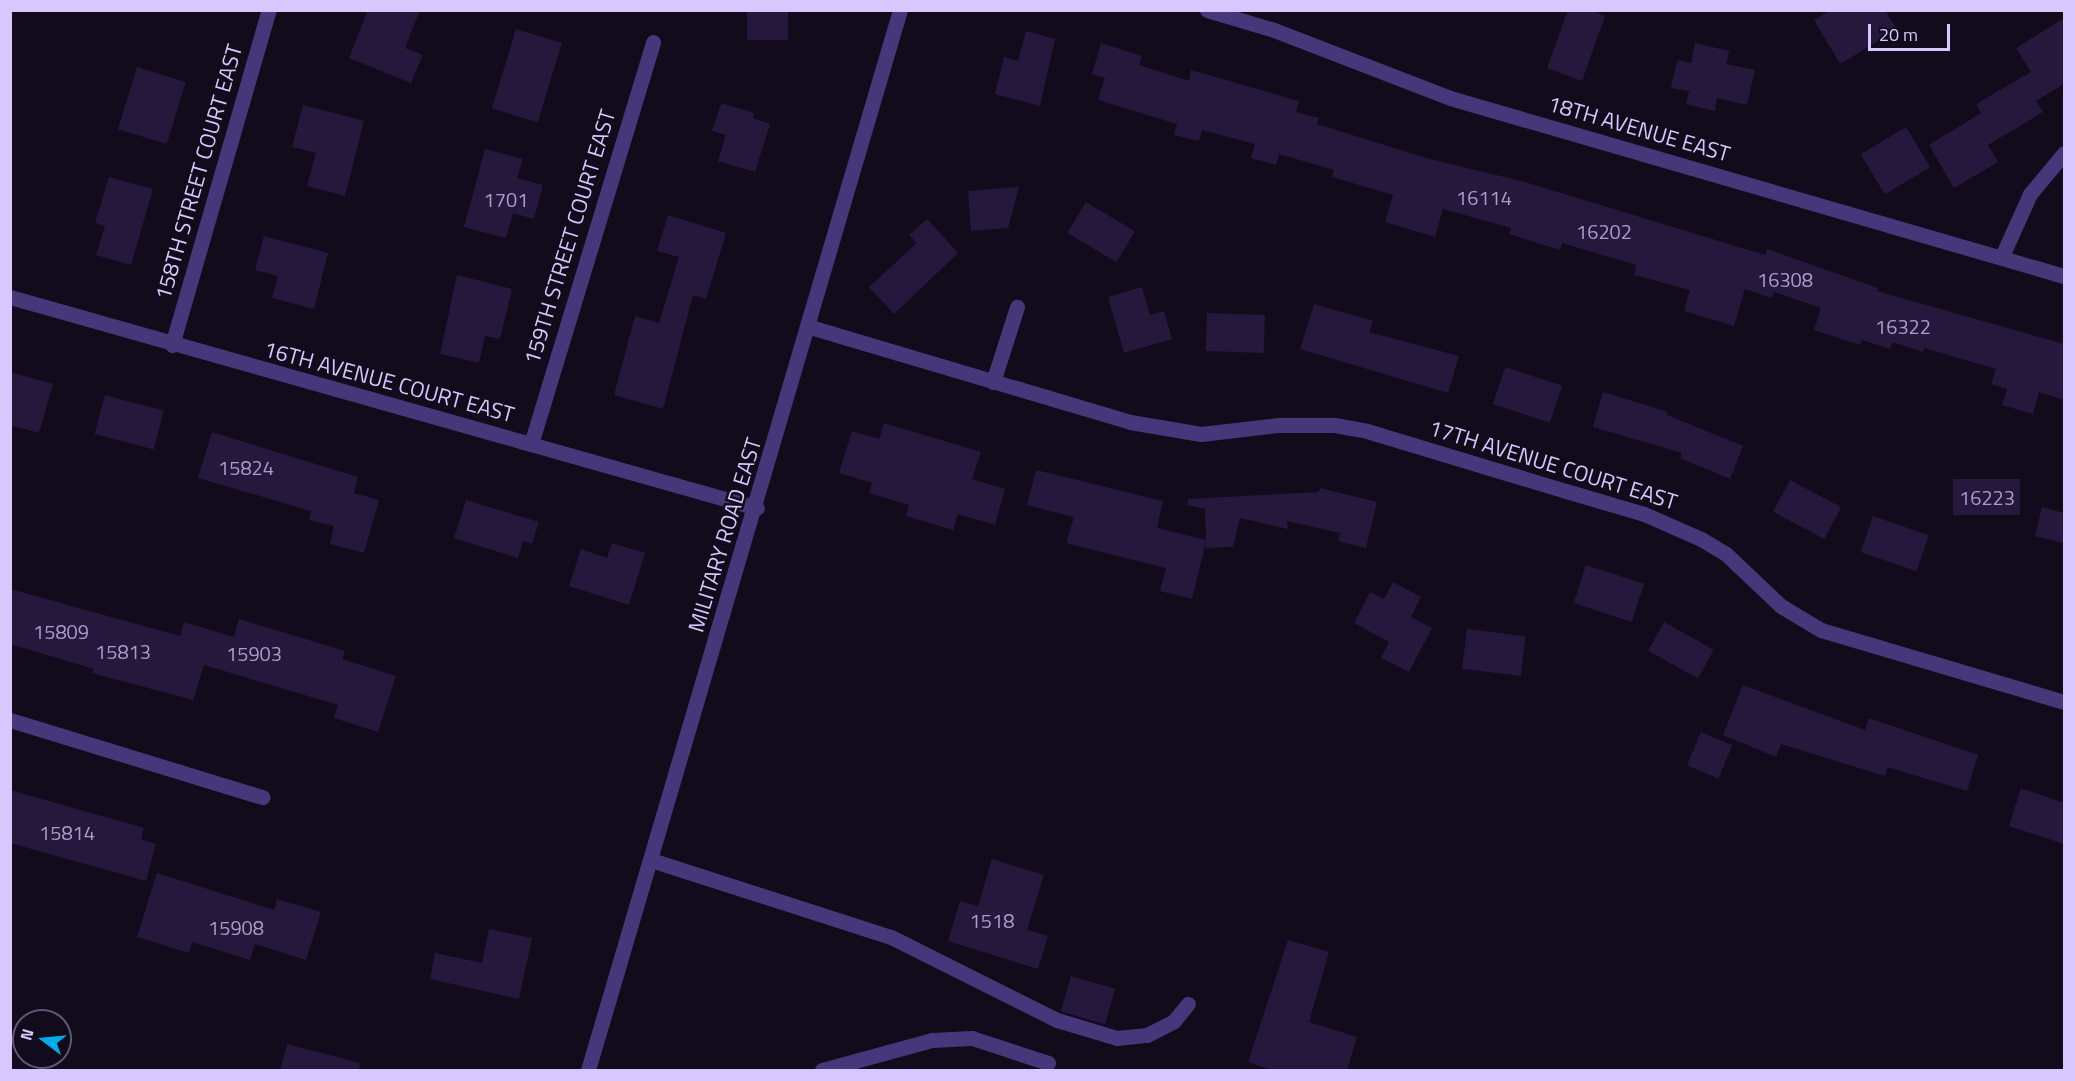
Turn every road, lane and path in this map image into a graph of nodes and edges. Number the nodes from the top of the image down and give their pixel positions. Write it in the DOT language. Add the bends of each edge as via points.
graph roads {
  1 [pos="269,10"];
  2 [pos="900,10"];
  3 [pos="1207,10"];
  4 [pos="653,42"];
  5 [pos="2064,153"];
  6 [pos="2002,256"];
  7 [pos="2064,276"];
  8 [pos="10,297"];
  9 [pos="1017,307"];
  10 [pos="810,327"];
  11 [pos="172,345"];
  12 [pos="993,382"];
  13 [pos="531,444"];
  14 [pos="757,508"];
  15 [pos="2064,702"];
  16 [pos="10,720"];
  17 [pos="262,796"];
  18 [pos="651,860"];
  19 [pos="1188,1004"];
  20 [pos="1048,1063"];
  21 [pos="588,1071"];
  22 [pos="822,1071"];
  1 -- 11 [label="street, 158TH STREET COURT EAST"];
  2 -- 10 [label="street, MILITARY ROAD EAST"];
  3 -- 6 [label="street, 18TH AVENUE EAST" via="1294,37 1450,98"];
  4 -- 13 [label="street, 159TH STREET COURT EAST"];
  5 -- 6 [label="street" via="2030,194"];
  6 -- 7 [label="street, 18TH AVENUE EAST"];
  8 -- 11 [label="street, 16TH AVENUE COURT EAST"];
  9 -- 12 [label="street"];
  10 -- 12 [label="street, 17TH AVENUE COURT EAST"];
  10 -- 14 [label="street, MILITARY ROAD EAST"];
  11 -- 13 [label="street, 16TH AVENUE COURT EAST"];
  12 -- 15 [label="street, 17TH AVENUE COURT EAST" via="1130,422 1201,434 1278,425 1334,425 1367,431 1669,523 1726,554 1781,606 1821,630"];
  13 -- 14 [label="street, 16TH AVENUE COURT EAST"];
  14 -- 18 [label="street, MILITARY ROAD EAST"];
  16 -- 17 [label="street"];
  18 -- 19 [label="street" via="891,937 1057,1020 1117,1038 1147,1035 1174,1021"];
  18 -- 21 [label="street, MILITARY ROAD EAST"];
  20 -- 22 [label="street" via="972,1038 932,1040"];
}
